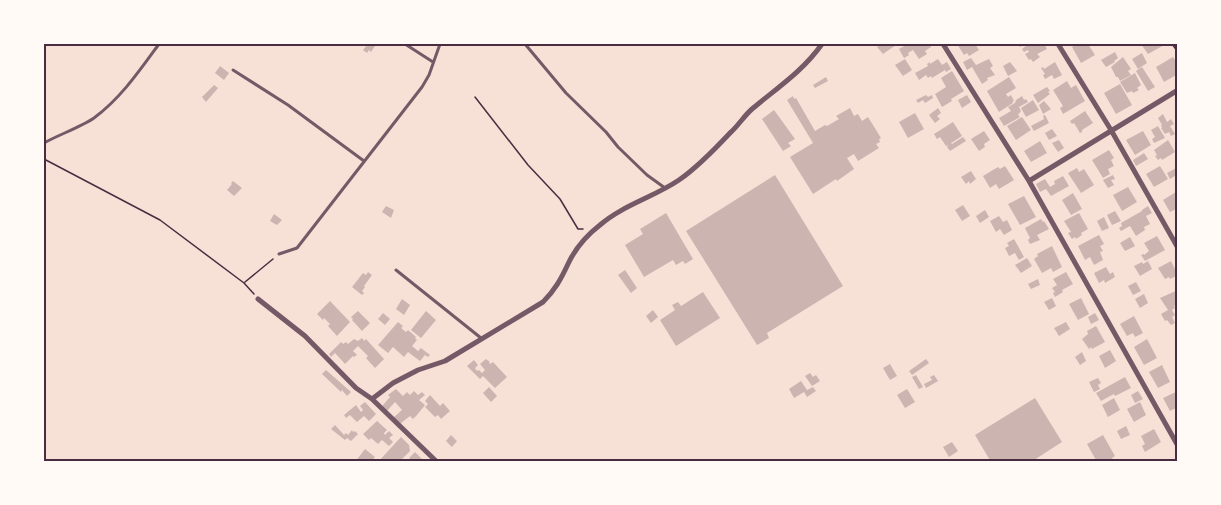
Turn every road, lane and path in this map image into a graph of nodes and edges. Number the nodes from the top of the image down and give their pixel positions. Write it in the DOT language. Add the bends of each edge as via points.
graph roads {
  1 [pos="159,44"];
  2 [pos="405,44"];
  3 [pos="441,44"];
  4 [pos="525,44"];
  5 [pos="822,44"];
  6 [pos="943,44"];
  7 [pos="1058,44"];
  8 [pos="1172,44"];
  9 [pos="1178,52"];
  10 [pos="434,63"];
  11 [pos="233,70"];
  12 [pos="1178,90"];
  13 [pos="475,97"];
  14 [pos="1111,130"];
  15 [pos="44,142"];
  16 [pos="44,159"];
  17 [pos="364,161"];
  18 [pos="1029,181"];
  19 [pos="665,188"];
  20 [pos="593,231"];
  21 [pos="1178,248"];
  22 [pos="279,254"];
  23 [pos="396,270"];
  24 [pos="244,283"];
  25 [pos="258,299"];
  26 [pos="482,339"];
  27 [pos="372,399"];
  28 [pos="1178,446"];
  29 [pos="437,462"];
  1 -- 15 [label="lane" via="131,81 93,119"];
  2 -- 10 [label="lane"];
  3 -- 10 [label="lane"];
  4 -- 19 [label="lane" via="618,147"];
  5 -- 19 [label="street" via="798,73 750,111 701,162"];
  6 -- 18 [label="street"];
  7 -- 14 [label="street"];
  8 -- 9 [label="path"];
  10 -- 17 [label="lane" via="422,87"];
  11 -- 17 [label="lane"];
  12 -- 14 [label="street"];
  13 -- 20 [label="path" via="560,199 578,229"];
  14 -- 18 [label="street"];
  14 -- 21 [label="street"];
  16 -- 24 [label="path" via="160,220"];
  17 -- 22 [label="lane" via="297,248"];
  18 -- 28 [label="street"];
  19 -- 20 [label="street" via="621,210"];
  20 -- 26 [label="street" via="543,302"];
  22 -- 24 [label="path"];
  23 -- 26 [label="lane"];
  24 -- 25 [label="path"];
  25 -- 27 [label="street" via="305,336"];
  26 -- 27 [label="street" via="445,361 393,383"];
  27 -- 29 [label="street"];
}
